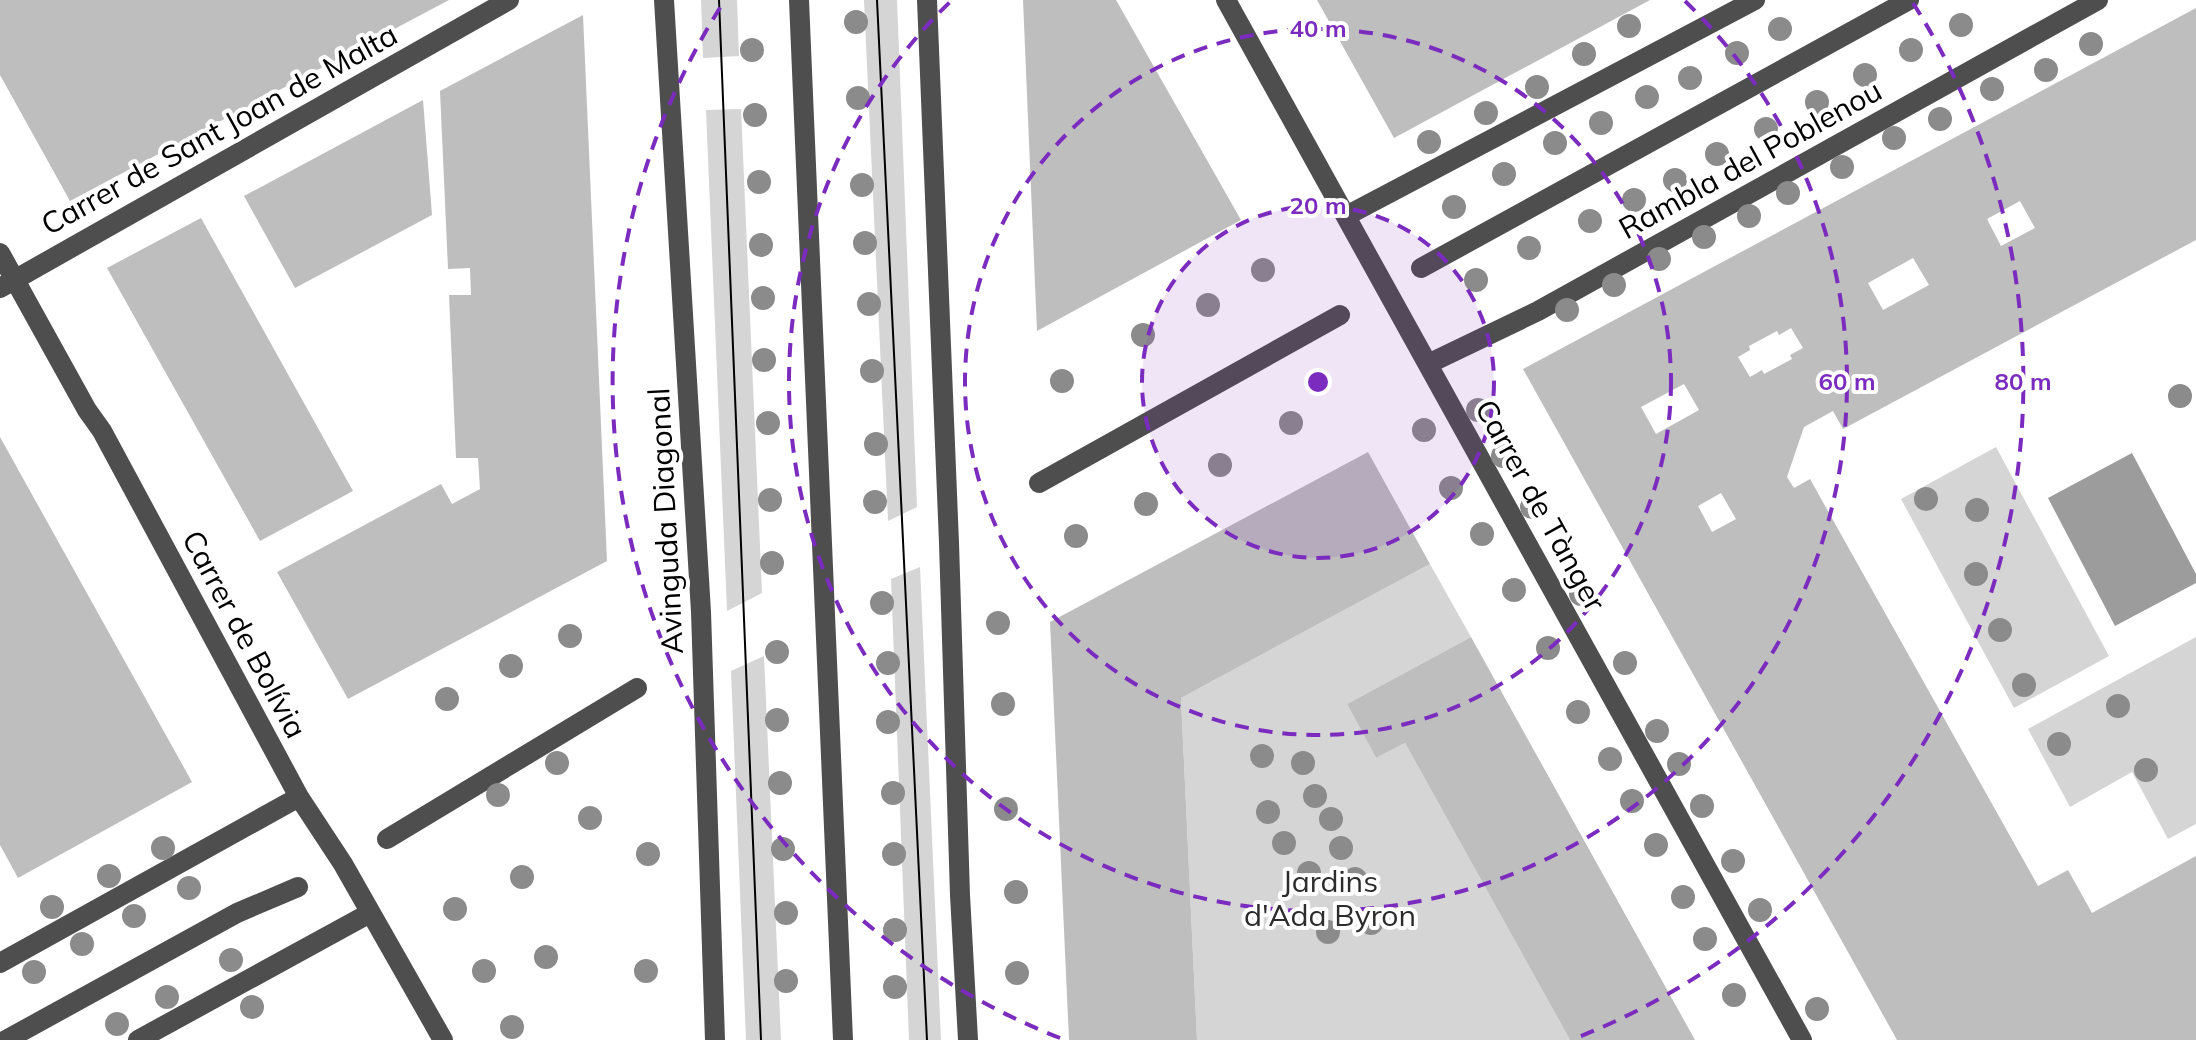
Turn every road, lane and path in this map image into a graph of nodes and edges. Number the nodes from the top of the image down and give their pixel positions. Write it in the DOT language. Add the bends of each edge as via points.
graph roads {
  1 [pos="509,0"];
  2 [pos="664,0"];
  3 [pos="799,0"];
  4 [pos="927,0"];
  5 [pos="1226,0"];
  6 [pos="1755,0"];
  7 [pos="1909,0"];
  8 [pos="2098,0"];
  9 [pos="1346,216"];
  10 [pos="0,253"];
  11 [pos="1421,268"];
  12 [pos="8,284"];
  13 [pos="1340,315"];
  14 [pos="1428,364"];
  15 [pos="1039,483"];
  16 [pos="637,688"];
  17 [pos="299,797"];
  18 [pos="387,839"];
  19 [pos="298,887"];
  20 [pos="370,913"];
  21 [pos="0,963"];
  22 [pos="6,1040"];
  23 [pos="138,1040"];
  24 [pos="443,1040"];
  25 [pos="715,1040"];
  26 [pos="843,1040"];
  27 [pos="968,1040"];
  28 [pos="1802,1040"];
  1 -- 12 [label="street, Carrer de Sant Joan de Malta"];
  2 -- 25 [label="street, Avinguda Diagonal" via="701,612"];
  3 -- 26 [label="street"];
  4 -- 27 [label="street"];
  5 -- 9 [label="street, Carrer de Tànger"];
  6 -- 9 [label="street"];
  7 -- 11 [label="street, Rambla del Poblenou"];
  8 -- 14 [label="street, Rambla del Poblenou" via="1538,311"];
  9 -- 14 [label="street, Carrer de Tànger"];
  10 -- 12 [label="street, Carrer de Bolívia"];
  12 -- 17 [label="street, Carrer de Bolívia" via="102,431"];
  13 -- 15 [label="street"];
  14 -- 28 [label="street, Carrer de Tànger"];
  16 -- 18 [label="street"];
  17 -- 20 [label="street, Carrer de Bolívia"];
  17 -- 21 [label="street"];
  19 -- 22 [label="street" via="237,913"];
  20 -- 23 [label="street"];
  20 -- 24 [label="street, Carrer de Bolívia"];
}
